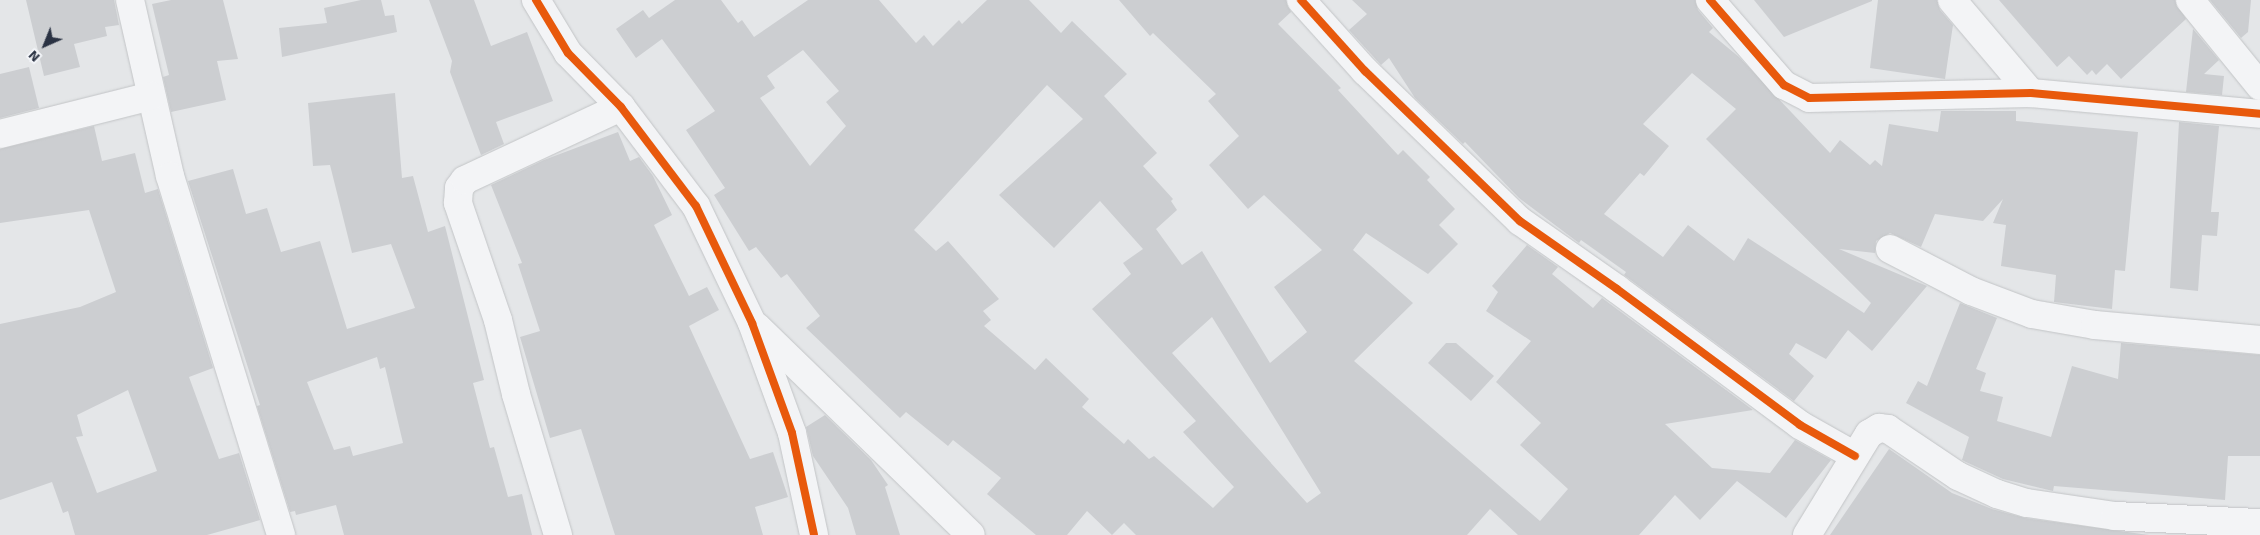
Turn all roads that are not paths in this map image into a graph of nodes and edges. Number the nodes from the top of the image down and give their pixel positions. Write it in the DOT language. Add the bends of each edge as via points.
graph roads {
  1 [pos="130,0"];
  2 [pos="536,0"];
  3 [pos="1301,0"];
  4 [pos="1710,0"];
  5 [pos="1952,0"];
  6 [pos="2190,0"];
  7 [pos="2260,86"];
  8 [pos="2031,93"];
  9 [pos="151,96"];
  10 [pos="621,107"];
  11 [pos="2260,114"];
  12 [pos="0,134"];
  13 [pos="1890,249"];
  14 [pos="752,323"];
  15 [pos="2260,340"];
  16 [pos="1855,456"];
  17 [pos="2260,523"];
  18 [pos="281,535"];
  19 [pos="558,535"];
  20 [pos="814,535"];
  21 [pos="971,535"];
  22 [pos="1807,535"];
  1 -- 9 [label="street"];
  2 -- 10 [label="street" via="568,53"];
  3 -- 16 [label="street" via="1365,71 1520,221 1800,425"];
  4 -- 8 [label="street" via="1784,85 1809,98"];
  5 -- 8 [label="street"];
  6 -- 7 [label="street"];
  8 -- 11 [label="street"];
  9 -- 12 [label="street"];
  9 -- 18 [label="street" via="194,261 270,492"];
  10 -- 14 [label="street" via="696,206"];
  10 -- 19 [label="street" via="465,180 459,188 458,203 498,320 516,394"];
  13 -- 15 [label="street" via="1979,295 2032,314 2095,325"];
  14 -- 20 [label="street" via="792,434"];
  14 -- 21 [label="street"];
  16 -- 17 [label="street" via="1869,434 1878,428 1888,429 1958,476 1997,494 2027,503 2115,516"];
  16 -- 22 [label="street"];
}
